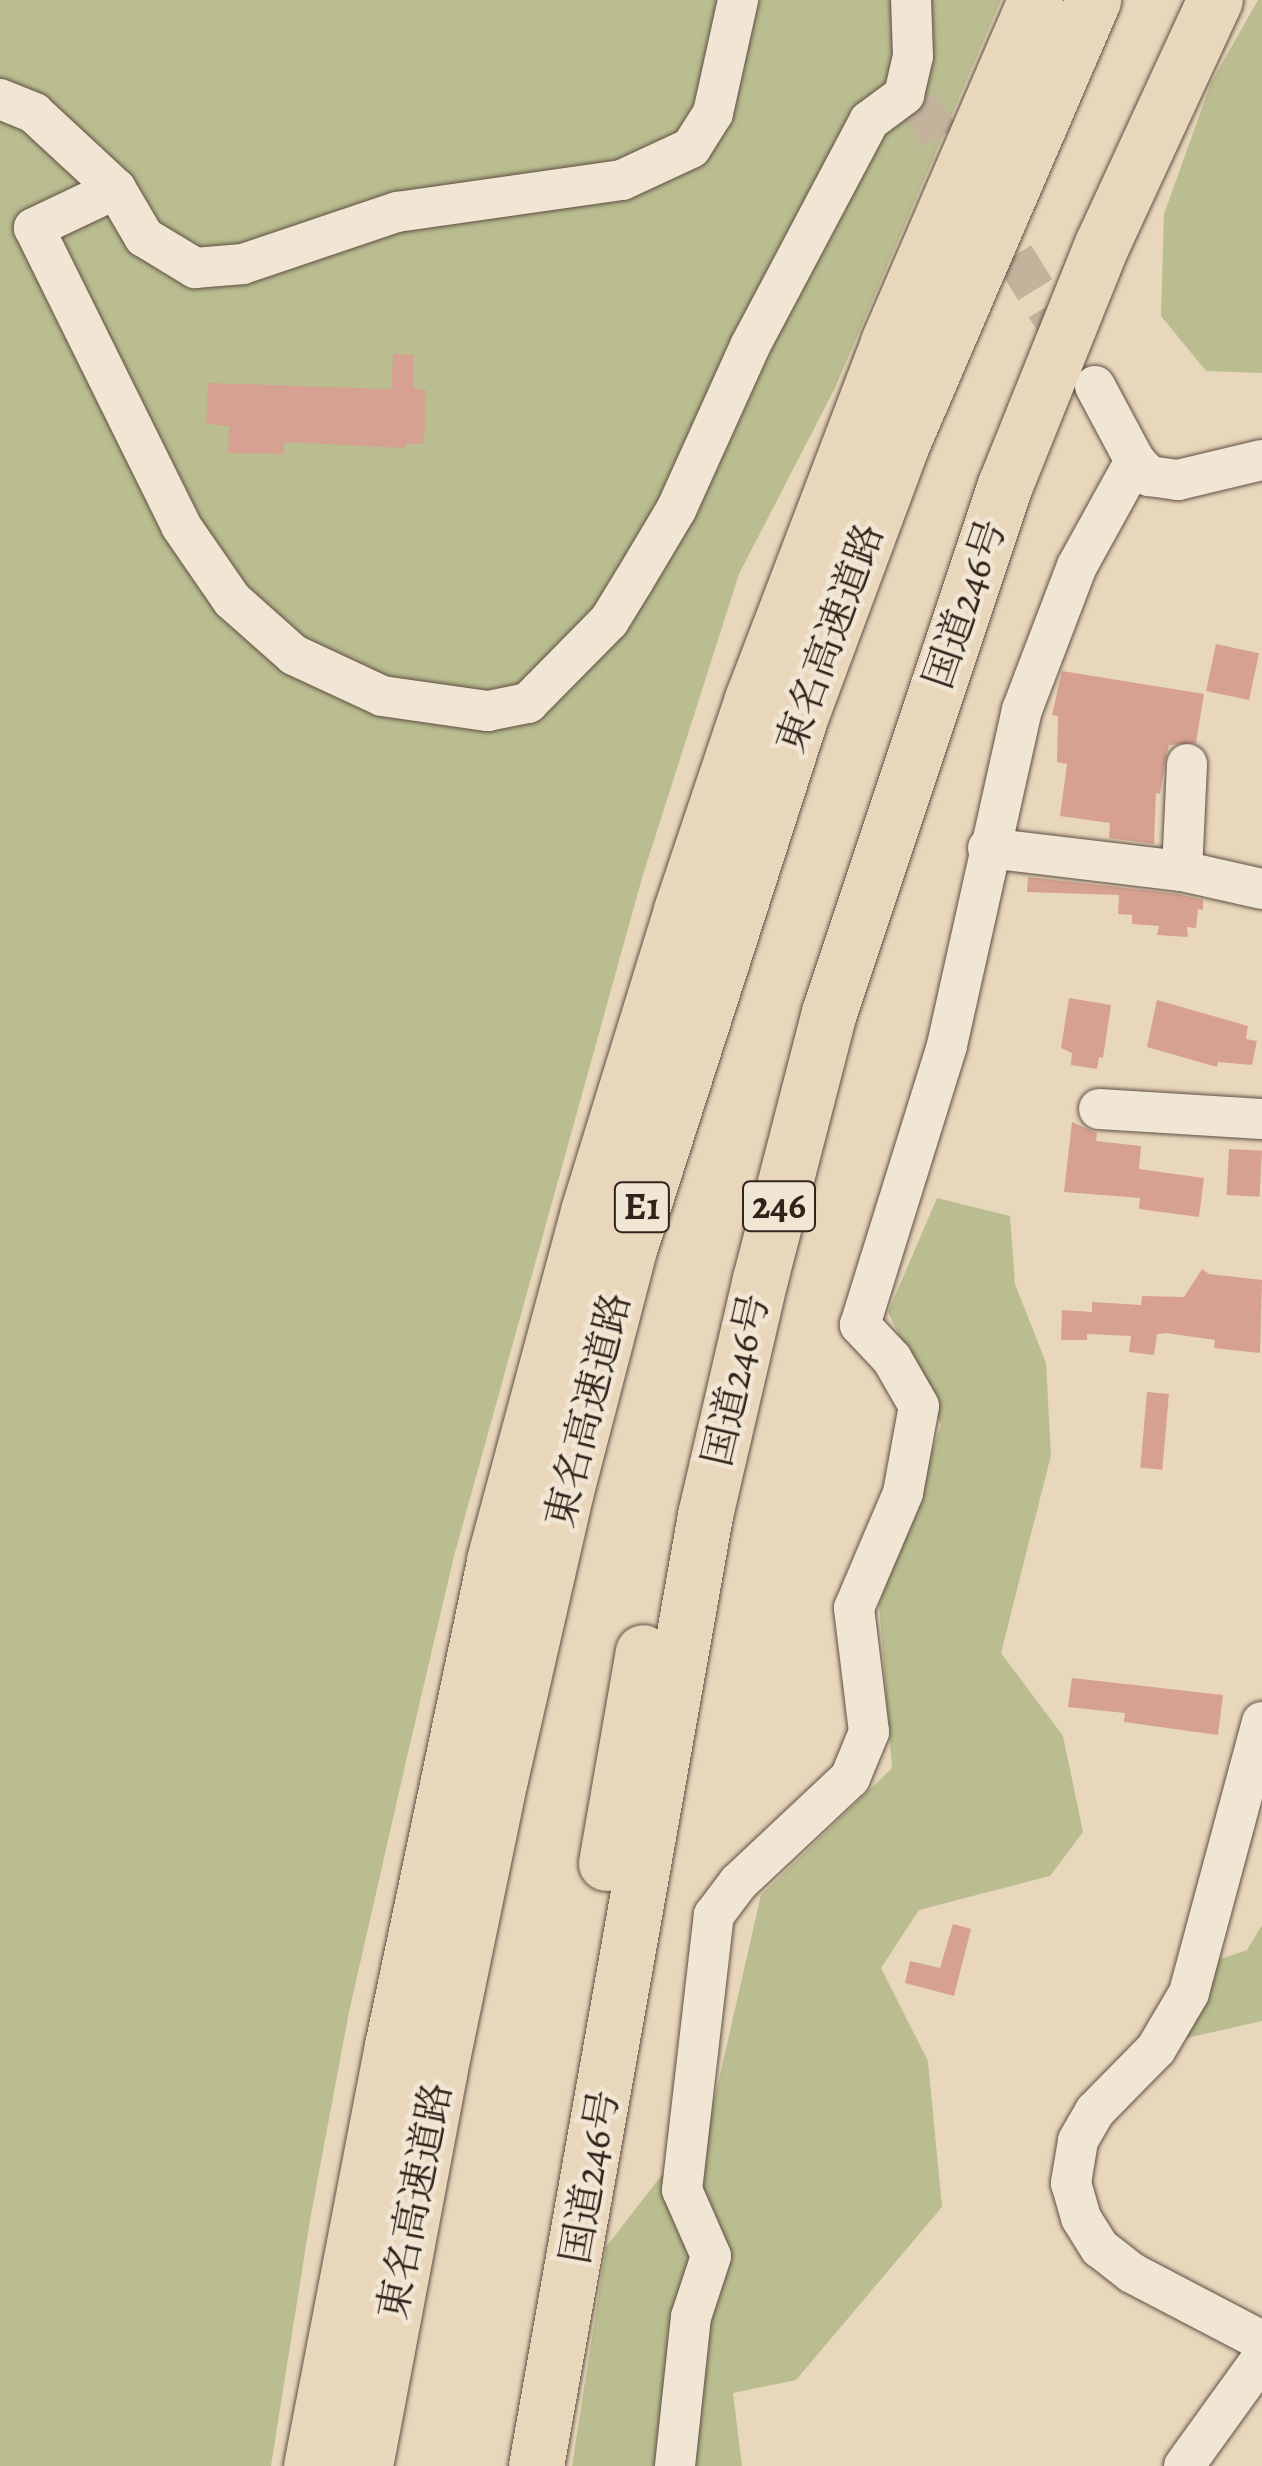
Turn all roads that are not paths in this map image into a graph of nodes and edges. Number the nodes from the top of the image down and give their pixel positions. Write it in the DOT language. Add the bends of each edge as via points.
graph roads {
  1 [pos="738,0"];
  2 [pos="910,0"];
  3 [pos="1035,0"];
  4 [pos="1093,0"];
  5 [pos="1174,0"];
  6 [pos="1214,0"];
  7 [pos="0,99"];
  8 [pos="116,189"];
  9 [pos="1095,386"];
  10 [pos="1262,460"];
  11 [pos="1134,461"];
  12 [pos="1187,764"];
  13 [pos="988,848"];
  14 [pos="1182,871"];
  15 [pos="1262,889"];
  16 [pos="1100,1108"];
  17 [pos="1262,1119"];
  18 [pos="1262,1722"];
  19 [pos="1262,2341"];
  20 [pos="1262,2358"];
  21 [pos="312,2466"];
  22 [pos="365,2466"];
  23 [pos="497,2466"];
  24 [pos="536,2466"];
  25 [pos="675,2466"];
  26 [pos="1184,2466"];
  1 -- 8 [label="street" via="713,113 691,148 622,180 396,212 243,264 195,268 144,237"];
  2 -- 8 [label="street" via="912,99 869,121 750,346 676,510 608,621 528,703 488,712 382,696 294,655 232,600 182,526 34,228"];
  3 -- 21 [label="highway, 東名高速道路 / E1" via="957,173 814,532 686,892 588,1211 494,1560"];
  4 -- 22 [label="highway, 東名高速道路 / E1" via="901,446 806,700 629,1249 500,1779"];
  5 -- 23 [label="highway, 国道246号 / 246" via="1074,217 970,472 794,1002 723,1270 672,1500"];
  6 -- 24 [label="highway, 国道246号 / 246" via="1102,244 1005,486 829,1013 705,1516"];
  7 -- 8 [label="street" via="34,113"];
  9 -- 11 [label="street"];
  10 -- 11 [label="street" via="1165,480"];
  11 -- 13 [label="street" via="1077,566 1029,692"];
  12 -- 14 [label="street"];
  13 -- 14 [label="street"];
  13 -- 25 [label="street" via="946,1045 860,1326 892,1359 920,1406 903,1493 854,1608 868,1732 850,1778 714,1914 682,2190 711,2256 691,2317"];
  14 -- 15 [label="street"];
  16 -- 17 [label="street"];
  18 -- 19 [label="street" via="1188,1993 1156,2049 1095,2111 1078,2141 1071,2183 1081,2218 1100,2248 1132,2273"];
  20 -- 26 [label="street"];
}
